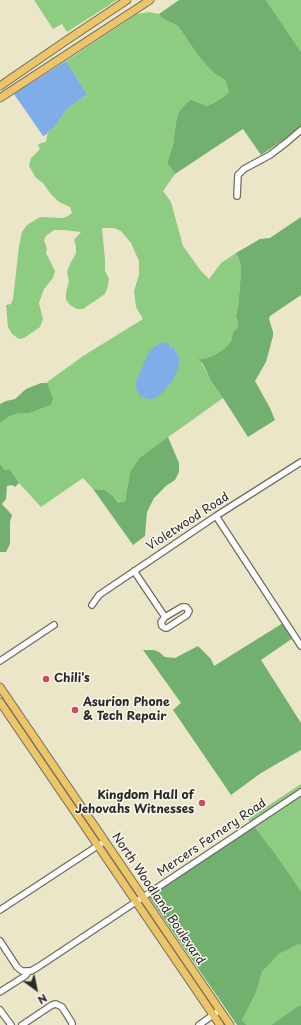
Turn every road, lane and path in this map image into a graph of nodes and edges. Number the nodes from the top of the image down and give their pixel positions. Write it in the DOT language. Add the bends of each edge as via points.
graph roads {
  1 [pos="127,0"];
  2 [pos="150,0"];
  3 [pos="0,86"];
  4 [pos="0,98"];
  5 [pos="301,130"];
  6 [pos="237,196"];
  7 [pos="301,462"];
  8 [pos="216,516"];
  9 [pos="134,571"];
  10 [pos="92,605"];
  11 [pos="165,617"];
  12 [pos="54,625"];
  13 [pos="301,646"];
  14 [pos="0,661"];
  15 [pos="0,686"];
  16 [pos="0,702"];
  17 [pos="67,785"];
  18 [pos="60,790"];
  19 [pos="301,792"];
  20 [pos="106,842"];
  21 [pos="98,846"];
  22 [pos="143,897"];
  23 [pos="136,902"];
  24 [pos="0,910"];
  25 [pos="0,941"];
  26 [pos="182,954"];
  27 [pos="175,959"];
  28 [pos="29,971"];
  29 [pos="0,992"];
  30 [pos="0,1010"];
  31 [pos="220,1010"];
  32 [pos="213,1015"];
  33 [pos="10,1025"];
  34 [pos="22,1025"];
  35 [pos="72,1025"];
  36 [pos="199,1025"];
  37 [pos="220,1025"];
  38 [pos="230,1025"];
  1 -- 3 [label="main road"];
  2 -- 4 [label="main road"];
  5 -- 6 [label="street" via="238,175"];
  7 -- 8 [label="street, Violetwood Road"];
  8 -- 9 [label="street, Violetwood Road"];
  8 -- 13 [label="street"];
  9 -- 10 [label="street, Violetwood Road" via="99,595"];
  9 -- 11 [label="street"];
  11 -- 11 [label="street" via="182,607 189,611 167,628 162,626 161,622"];
  12 -- 14 [label="street"];
  15 -- 17 [label="main road, North Woodland Boulevard"];
  16 -- 18 [label="main road, North Woodland Boulevard"];
  17 -- 18 [label="street"];
  17 -- 20 [label="main road, North Woodland Boulevard"];
  18 -- 21 [label="main road, North Woodland Boulevard"];
  19 -- 22 [label="street, Mercers Fernery Road"];
  20 -- 21 [label="street"];
  20 -- 22 [label="main road, North Woodland Boulevard"];
  21 -- 23 [label="main road, North Woodland Boulevard"];
  21 -- 24 [label="street"];
  22 -- 23 [label="street, Mercers Fernery Road"];
  22 -- 26 [label="main road, North Woodland Boulevard"];
  23 -- 27 [label="main road, North Woodland Boulevard"];
  23 -- 28 [label="street, Mercers Fernery Road"];
  25 -- 28 [label="street" via="17,967 22,971"];
  26 -- 27 [label="street"];
  26 -- 31 [label="main road, North Woodland Boulevard"];
  27 -- 32 [label="main road, North Woodland Boulevard"];
  28 -- 29 [label="street, Mercers Fernery Road"];
  30 -- 33 [label="street"];
  31 -- 32 [label="street"];
  31 -- 38 [label="main road, North Woodland Boulevard"];
  32 -- 36 [label="street"];
  32 -- 37 [label="main road, North Woodland Boulevard"];
  34 -- 35 [label="street" via="56,1004 62,1007"];
}
